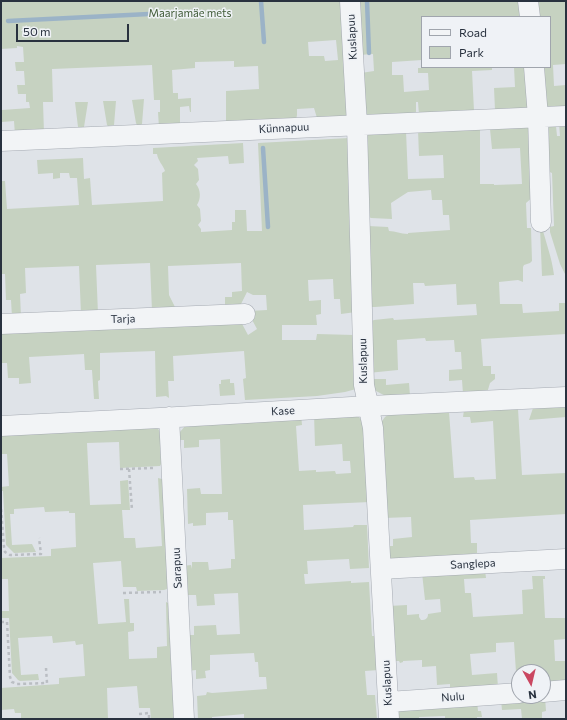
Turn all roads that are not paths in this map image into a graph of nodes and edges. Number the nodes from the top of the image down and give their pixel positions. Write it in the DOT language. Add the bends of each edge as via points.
graph roads {
  1 [pos="350,1"];
  2 [pos="528,1"];
  3 [pos="530,16"];
  4 [pos="534,68"];
  5 [pos="566,116"];
  6 [pos="538,117"];
  7 [pos="357,125"];
  8 [pos="1,141"];
  9 [pos="541,222"];
  10 [pos="245,314"];
  11 [pos="1,324"];
  12 [pos="566,397"];
  13 [pos="369,406"];
  14 [pos="169,417"];
  15 [pos="1,426"];
  16 [pos="566,559"];
  17 [pos="381,570"];
  18 [pos="566,690"];
  19 [pos="551,691"];
  20 [pos="511,694"];
  21 [pos="388,710"];
  22 [pos="184,719"];
  1 -- 7 [label="street, Kuslapuu"];
  2 -- 3 [label="street"];
  4 -- 6 [label="street"];
  5 -- 6 [label="street, Künnapuu"];
  6 -- 7 [label="street, Künnapuu"];
  6 -- 9 [label="street"];
  7 -- 8 [label="street, Künnapuu"];
  7 -- 13 [label="street, Kuslapuu" via="364,385"];
  10 -- 11 [label="street, Tarja"];
  12 -- 13 [label="street, Kase"];
  13 -- 14 [label="street, Kase"];
  13 -- 17 [label="street, Kuslapuu" via="373,428"];
  14 -- 15 [label="street, Kase"];
  14 -- 22 [label="street, Sarapuu"];
  16 -- 17 [label="street, Sanglepa"];
  17 -- 21 [label="street, Kuslapuu"];
  18 -- 19 [label="street"];
  20 -- 21 [label="street, Nulu"];
}
